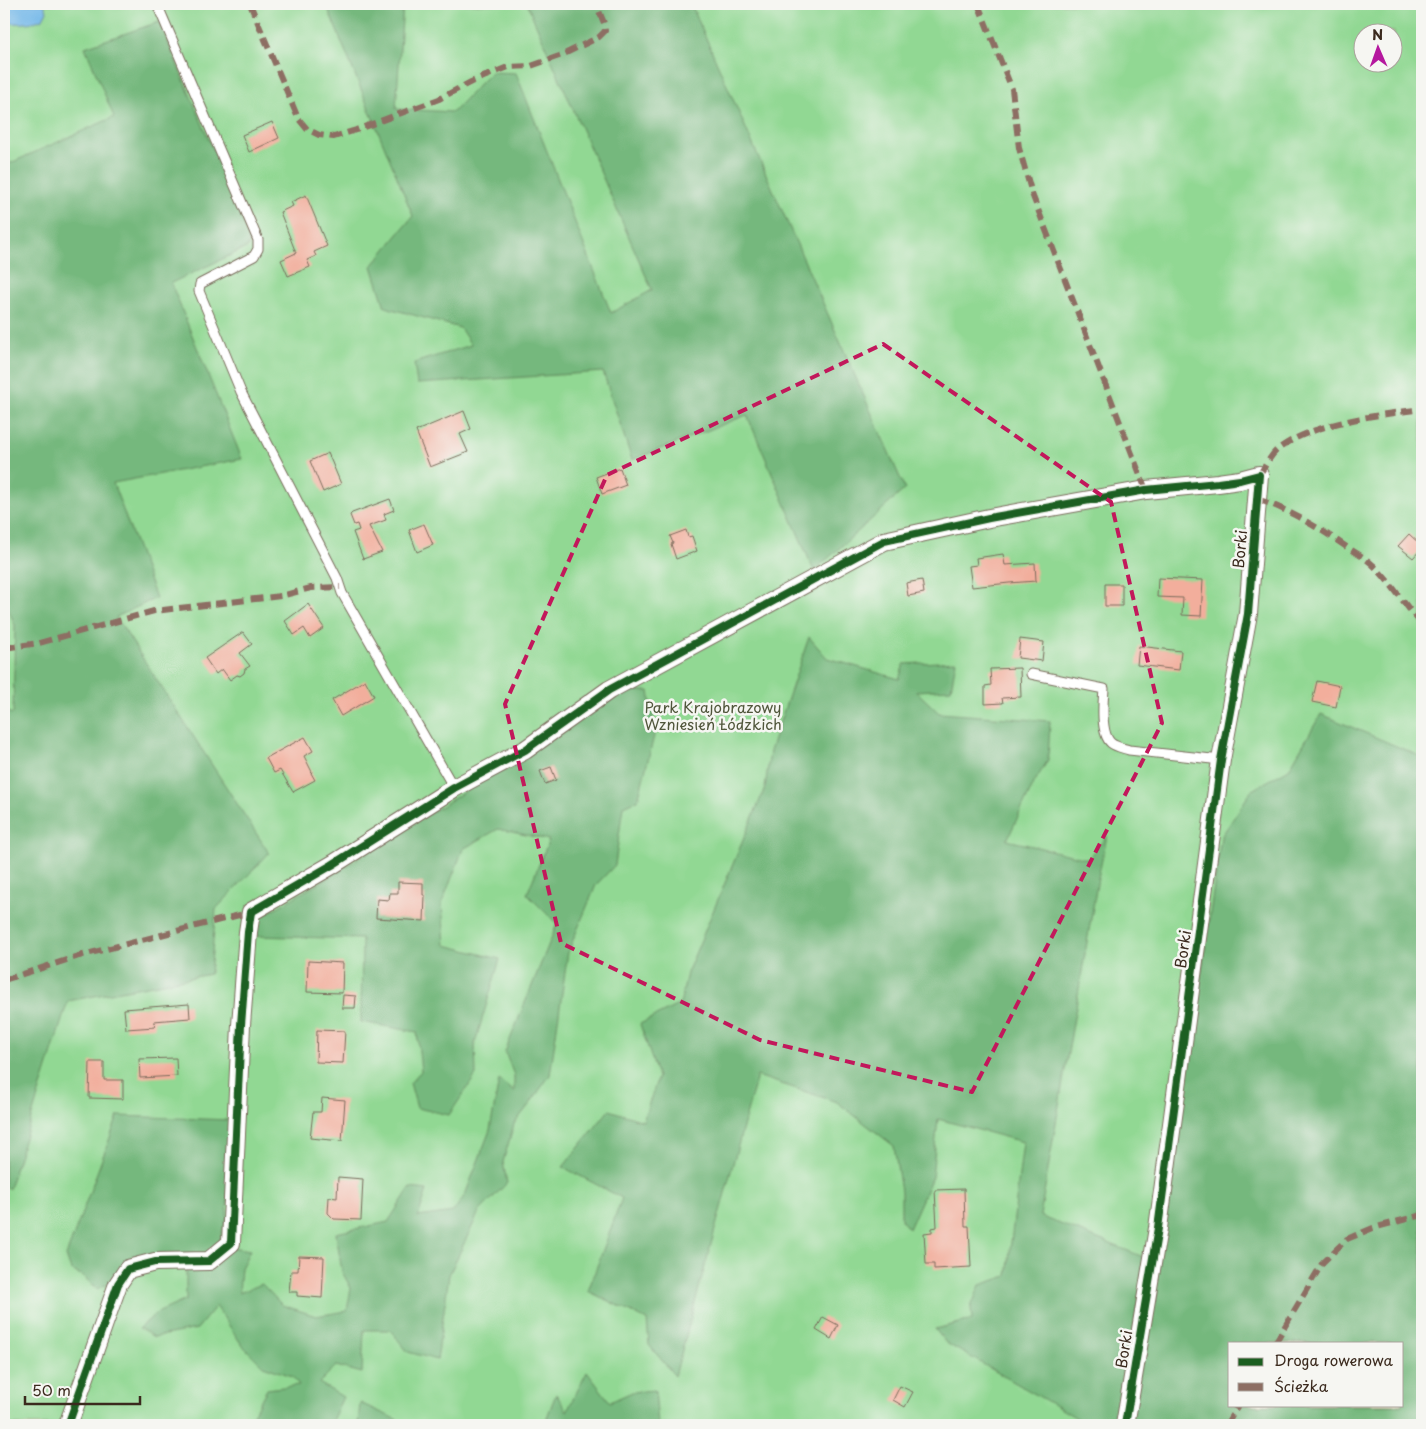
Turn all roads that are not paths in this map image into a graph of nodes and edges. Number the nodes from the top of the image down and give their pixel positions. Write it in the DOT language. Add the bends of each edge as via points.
graph roads {
  1 [pos="157,4"];
  2 [pos="1031,674"];
  3 [pos="1220,760"];
  4 [pos="454,788"];
  5 [pos="68,1425"];
  6 [pos="1124,1425"];
  1 -- 4 [label="lane" via="258,240 254,256 200,284 199,291 241,392 342,593"];
  2 -- 3 [label="lane" via="1104,688 1103,726 1109,742 1116,746"];
  3 -- 4 [label="street, Borki" via="1248,614 1259,475 1218,483 1146,490 988,518 884,541 608,690 525,750"];
  3 -- 6 [label="street, Borki" via="1158,1228"];
  4 -- 5 [label="street" via="251,912 241,1025 232,1243 209,1260 155,1262 128,1269 118,1284"];
}
